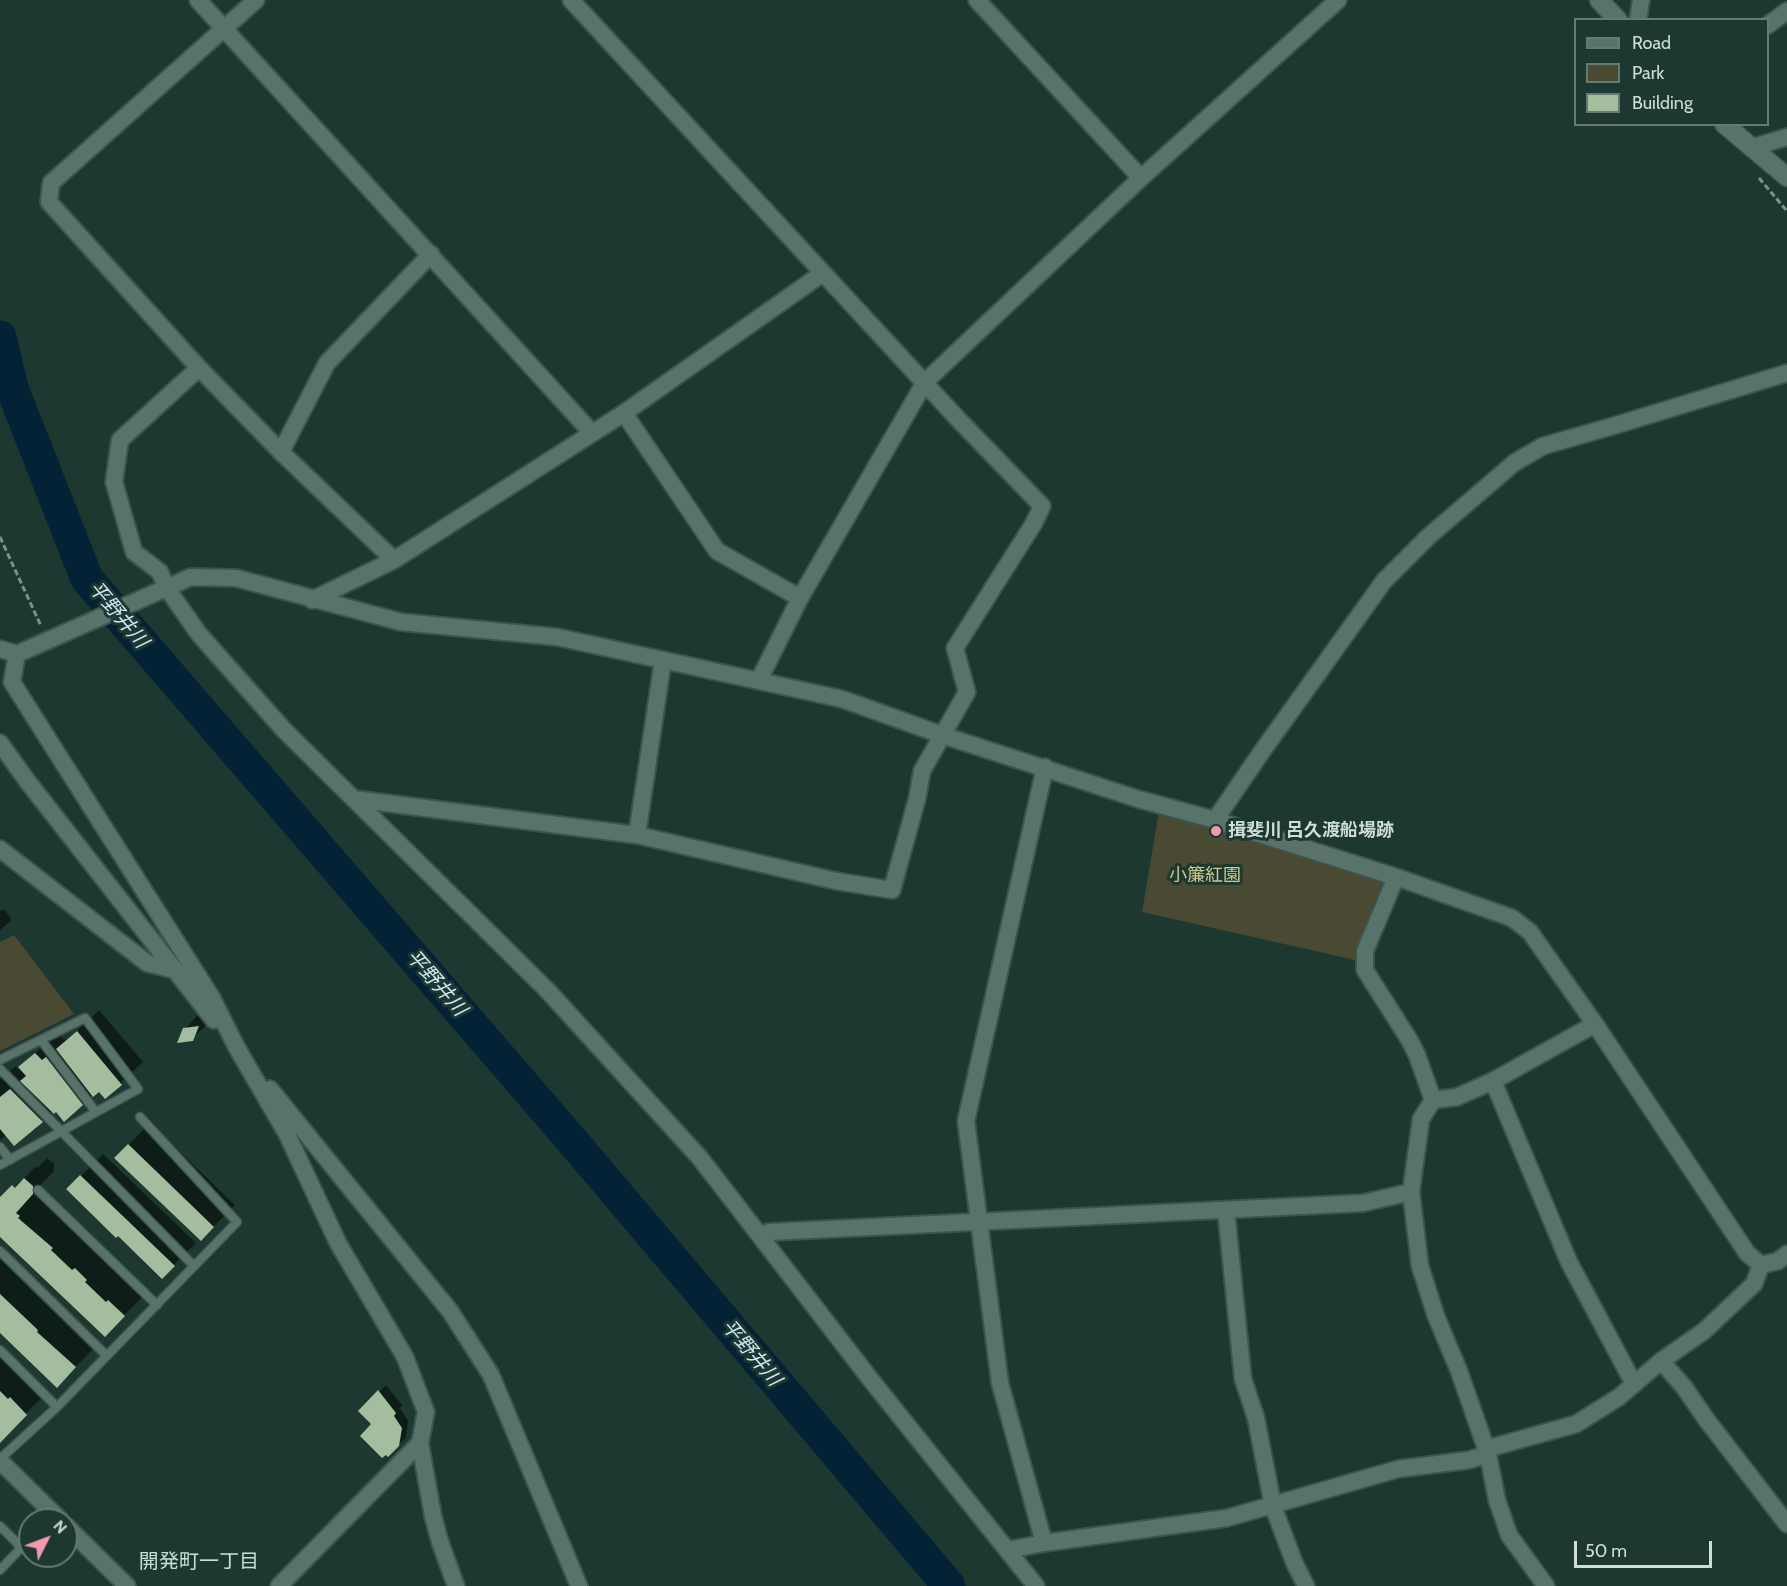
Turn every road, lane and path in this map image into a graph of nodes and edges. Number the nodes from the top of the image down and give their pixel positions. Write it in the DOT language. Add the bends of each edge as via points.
graph roads {
  1 [pos="198,0"];
  2 [pos="256,0"];
  3 [pos="571,0"];
  4 [pos="977,0"];
  5 [pos="1338,0"];
  6 [pos="1599,0"];
  7 [pos="1641,0"];
  8 [pos="1787,11"];
  9 [pos="1616,18"];
  10 [pos="1638,18"];
  11 [pos="1769,24"];
  12 [pos="225,29"];
  13 [pos="1727,126"];
  14 [pos="1787,137"];
  15 [pos="1751,148"];
  16 [pos="1787,177"];
  17 [pos="1141,178"];
  18 [pos="430,254"];
  19 [pos="823,273"];
  20 [pos="199,368"];
  21 [pos="1787,373"];
  22 [pos="925,382"];
  23 [pos="624,412"];
  24 [pos="592,433"];
  25 [pos="281,452"];
  26 [pos="0,537"];
  27 [pos="394,560"];
  28 [pos="159,591"];
  29 [pos="800,598"];
  30 [pos="312,600"];
  31 [pos="47,642"];
  32 [pos="0,649"];
  33 [pos="17,654"];
  34 [pos="663,660"];
  35 [pos="759,680"];
  36 [pos="942,735"];
  37 [pos="0,743"];
  38 [pos="1045,767"];
  39 [pos="354,799"];
  40 [pos="1215,820"];
  41 [pos="637,835"];
  42 [pos="0,849"];
  43 [pos="1396,877"];
  44 [pos="175,970"];
  45 [pos="1595,1024"];
  46 [pos="41,1040"];
  47 [pos="237,1048"];
  48 [pos="0,1060"];
  49 [pos="0,1069"];
  50 [pos="1493,1081"];
  51 [pos="1433,1100"];
  52 [pos="96,1112"];
  53 [pos="140,1117"];
  54 [pos="61,1131"];
  55 [pos="0,1147"];
  56 [pos="10,1160"];
  57 [pos="0,1166"];
  58 [pos="38,1190"];
  59 [pos="1411,1192"];
  60 [pos="1226,1210"];
  61 [pos="980,1222"];
  62 [pos="760,1236"];
  63 [pos="0,1251"];
  64 [pos="1787,1254"];
  65 [pos="1761,1265"];
  66 [pos="194,1266"];
  67 [pos="157,1305"];
  68 [pos="0,1350"];
  69 [pos="107,1356"];
  70 [pos="1661,1361"];
  71 [pos="1634,1384"];
  72 [pos="57,1407"];
  73 [pos="420,1443"];
  74 [pos="1487,1452"];
  75 [pos="2,1466"];
  76 [pos="1273,1506"];
  77 [pos="47,1508"];
  78 [pos="1787,1524"];
  79 [pos="0,1526"];
  80 [pos="78,1538"];
  81 [pos="1044,1543"];
  82 [pos="1008,1550"];
  83 [pos="0,1570"];
  84 [pos="127,1586"];
  85 [pos="279,1586"];
  86 [pos="456,1586"];
  87 [pos="579,1586"];
  88 [pos="1036,1586"];
  89 [pos="1306,1586"];
  90 [pos="1546,1586"];
  1 -- 12 [label="street"];
  2 -- 12 [label="street"];
  3 -- 19 [label="street"];
  4 -- 17 [label="street"];
  5 -- 17 [label="street"];
  6 -- 9 [label="main road"];
  7 -- 10 [label="street"];
  8 -- 11 [label="street"];
  12 -- 18 [label="street"];
  12 -- 20 [label="street" via="51,183 49,202"];
  13 -- 15 [label="main road"];
  14 -- 15 [label="street"];
  15 -- 16 [label="main road"];
  17 -- 22 [label="street"];
  18 -- 24 [label="street"];
  18 -- 25 [label="street" via="327,363"];
  19 -- 22 [label="street"];
  19 -- 23 [label="street"];
  20 -- 25 [label="street"];
  20 -- 28 [label="street" via="120,440 114,482 134,552 160,572"];
  21 -- 40 [label="street" via="1543,446 1514,463 1428,537 1384,581"];
  22 -- 29 [label="street"];
  22 -- 36 [label="street" via="1042,506 955,648 967,692"];
  23 -- 24 [label="street"];
  23 -- 29 [label="street" via="717,551"];
  24 -- 27 [label="street"];
  25 -- 27 [label="street"];
  26 -- 31 [label="path"];
  27 -- 30 [label="street"];
  28 -- 30 [label="street" via="191,578 236,578"];
  28 -- 31 [label="street"];
  28 -- 39 [label="street" via="284,730"];
  29 -- 35 [label="street"];
  30 -- 34 [label="street" via="401,622 557,637"];
  31 -- 33 [label="street"];
  32 -- 33 [label="street"];
  33 -- 47 [label="street" via="12,682 212,998"];
  34 -- 35 [label="street"];
  34 -- 41 [label="street"];
  35 -- 36 [label="street" via="842,699"];
  36 -- 38 [label="street"];
  36 -- 41 [label="street" via="922,771 892,890 836,881"];
  37 -- 44 [label="street"];
  38 -- 40 [label="street"];
  38 -- 61 [label="street" via="966,1121"];
  39 -- 41 [label="street"];
  39 -- 62 [label="street" via="548,991 700,1158"];
  40 -- 43 [label="street"];
  42 -- 44 [label="street" via="147,963"];
  43 -- 45 [label="street" via="1512,918 1530,932"];
  43 -- 51 [label="street" via="1365,951 1365,970 1417,1055"];
  44 -- 47 [label="street"];
  45 -- 50 [label="street"];
  45 -- 65 [label="street" via="1747,1253"];
  46 -- 48 [label="lane"];
  46 -- 52 [label="lane"];
  46 -- 52 [label="lane" via="85,1018 138,1089"];
  47 -- 73 [label="street" via="286,1134 338,1242 405,1358 426,1412"];
  47 -- 87 [label="street" via="450,1311 491,1375"];
  49 -- 54 [label="lane"];
  50 -- 51 [label="street" via="1457,1097"];
  50 -- 71 [label="street" via="1569,1262"];
  51 -- 59 [label="street" via="1421,1119"];
  52 -- 54 [label="lane"];
  53 -- 66 [label="lane" via="237,1222"];
  54 -- 56 [label="lane"];
  54 -- 66 [label="lane"];
  55 -- 56 [label="lane"];
  56 -- 57 [label="lane"];
  58 -- 67 [label="lane"];
  59 -- 60 [label="street" via="1363,1203"];
  59 -- 74 [label="street" via="1420,1266"];
  60 -- 61 [label="street"];
  60 -- 76 [label="street" via="1243,1379 1256,1418"];
  61 -- 62 [label="street" via="769,1232"];
  61 -- 81 [label="street" via="1000,1383"];
  62 -- 82 [label="street"];
  63 -- 69 [label="lane"];
  64 -- 65 [label="street"];
  65 -- 70 [label="street" via="1754,1284 1704,1331"];
  66 -- 67 [label="lane"];
  67 -- 69 [label="lane"];
  68 -- 72 [label="lane"];
  69 -- 72 [label="lane"];
  70 -- 71 [label="street"];
  70 -- 78 [label="street"];
  71 -- 74 [label="street" via="1576,1424"];
  72 -- 75 [label="lane"];
  73 -- 85 [label="street"];
  73 -- 86 [label="street" via="433,1516"];
  74 -- 76 [label="street" via="1469,1460 1398,1469"];
  74 -- 90 [label="street" via="1509,1535"];
  75 -- 77 [label="street"];
  76 -- 81 [label="street" via="1227,1518"];
  76 -- 89 [label="street"];
  79 -- 83 [label="lane" via="19,1545 17,1554"];
  80 -- 84 [label="street"];
  81 -- 82 [label="street"];
  82 -- 88 [label="street"];
}
